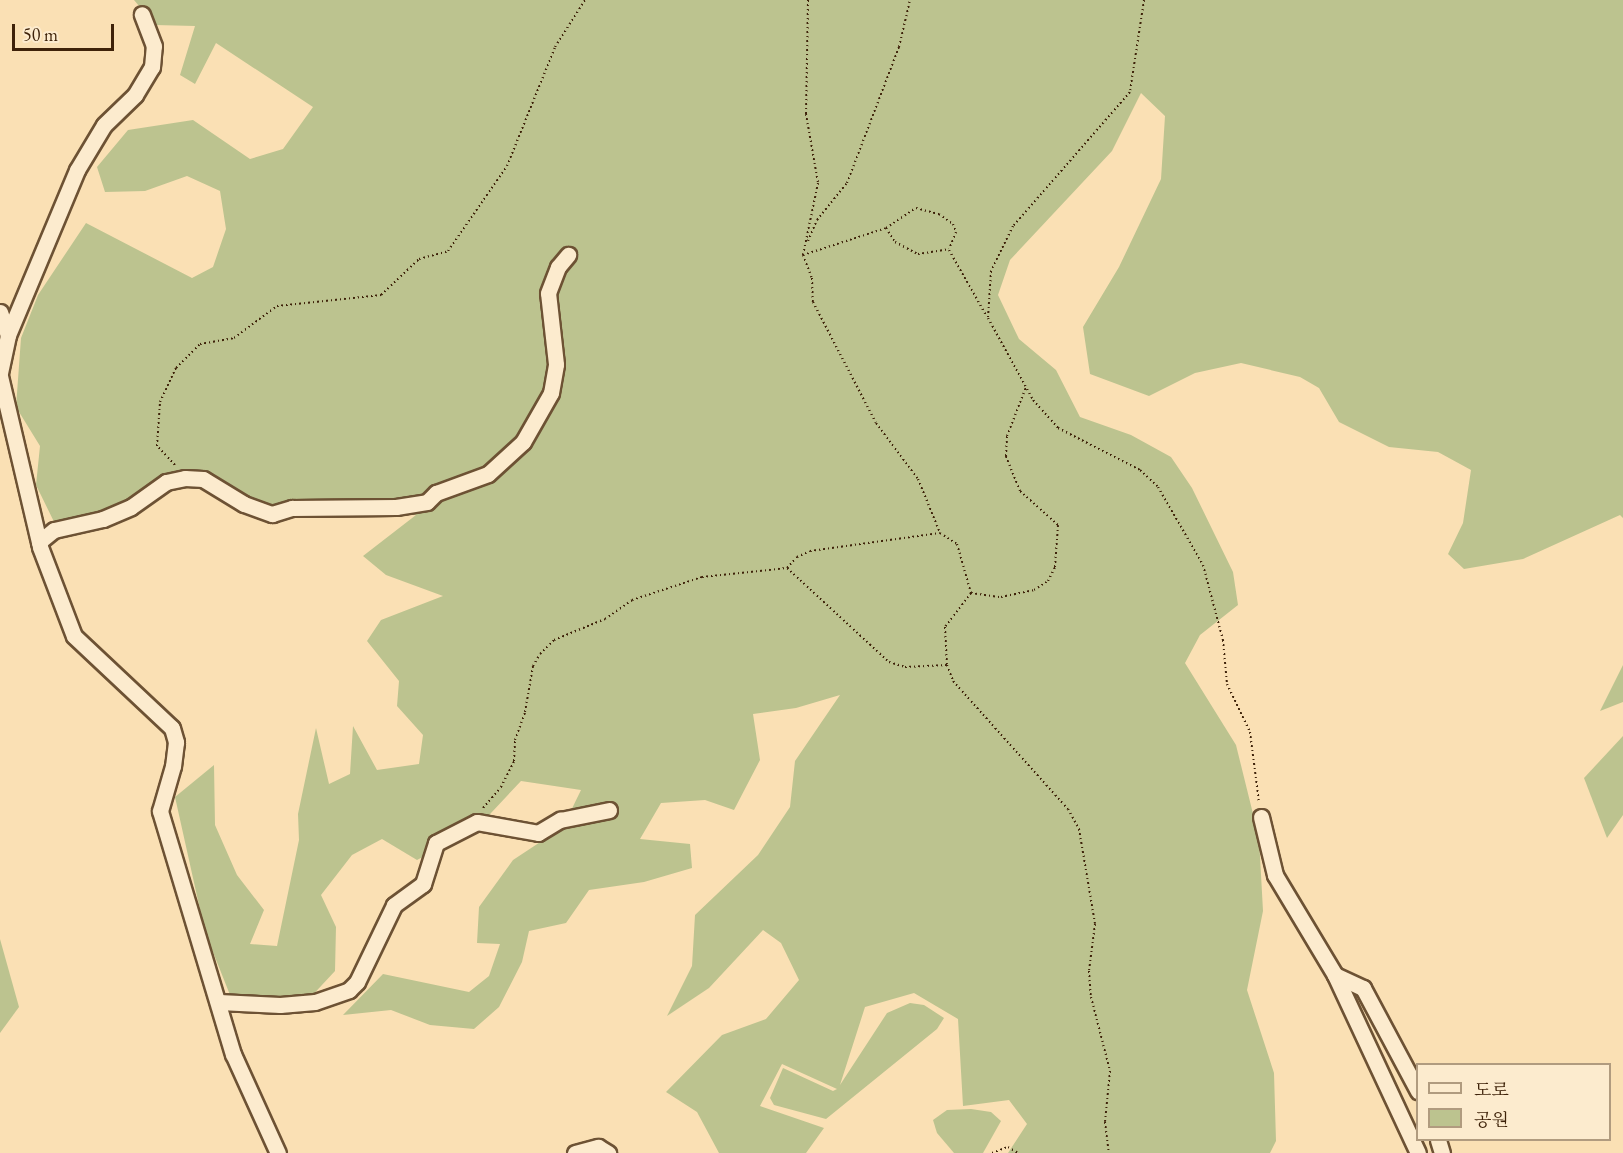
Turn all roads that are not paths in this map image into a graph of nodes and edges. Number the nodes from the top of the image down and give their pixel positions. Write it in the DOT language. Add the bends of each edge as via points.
graph roads {
  1 [pos="142,14"];
  2 [pos="568,255"];
  3 [pos="0,312"];
  4 [pos="8,335"];
  5 [pos="0,374"];
  6 [pos="39,542"];
  7 [pos="609,810"];
  8 [pos="1261,817"];
  9 [pos="1335,975"];
  10 [pos="219,1002"];
  11 [pos="1416,1087"];
  12 [pos="278,1153"];
  13 [pos="575,1153"];
  14 [pos="608,1153"];
  15 [pos="1418,1153"];
  1 -- 4 [label="street" via="154,46 152,67 135,95 104,124 77,170"];
  2 -- 6 [label="street" via="558,267 548,293 556,364 551,393 523,442 489,474 436,493 427,502 386,507 292,508 272,514 244,504 203,479 180,479 145,494 131,507 103,519 54,530"];
  3 -- 4 [label="street"];
  4 -- 5 [label="street"];
  5 -- 6 [label="street"];
  6 -- 10 [label="street" via="74,636 172,728 176,742 173,766 160,811"];
  7 -- 10 [label="street" via="560,820 538,832 477,822 436,843 423,884 393,905 357,982 349,990 315,1002"];
  8 -- 9 [label="street" via="1275,875"];
  9 -- 11 [label="street" via="1362,988"];
  9 -- 15 [label="street" via="1412,1133"];
  10 -- 12 [label="street" via="233,1053"];
  13 -- 14 [label="street" via="598,1147"];
}
